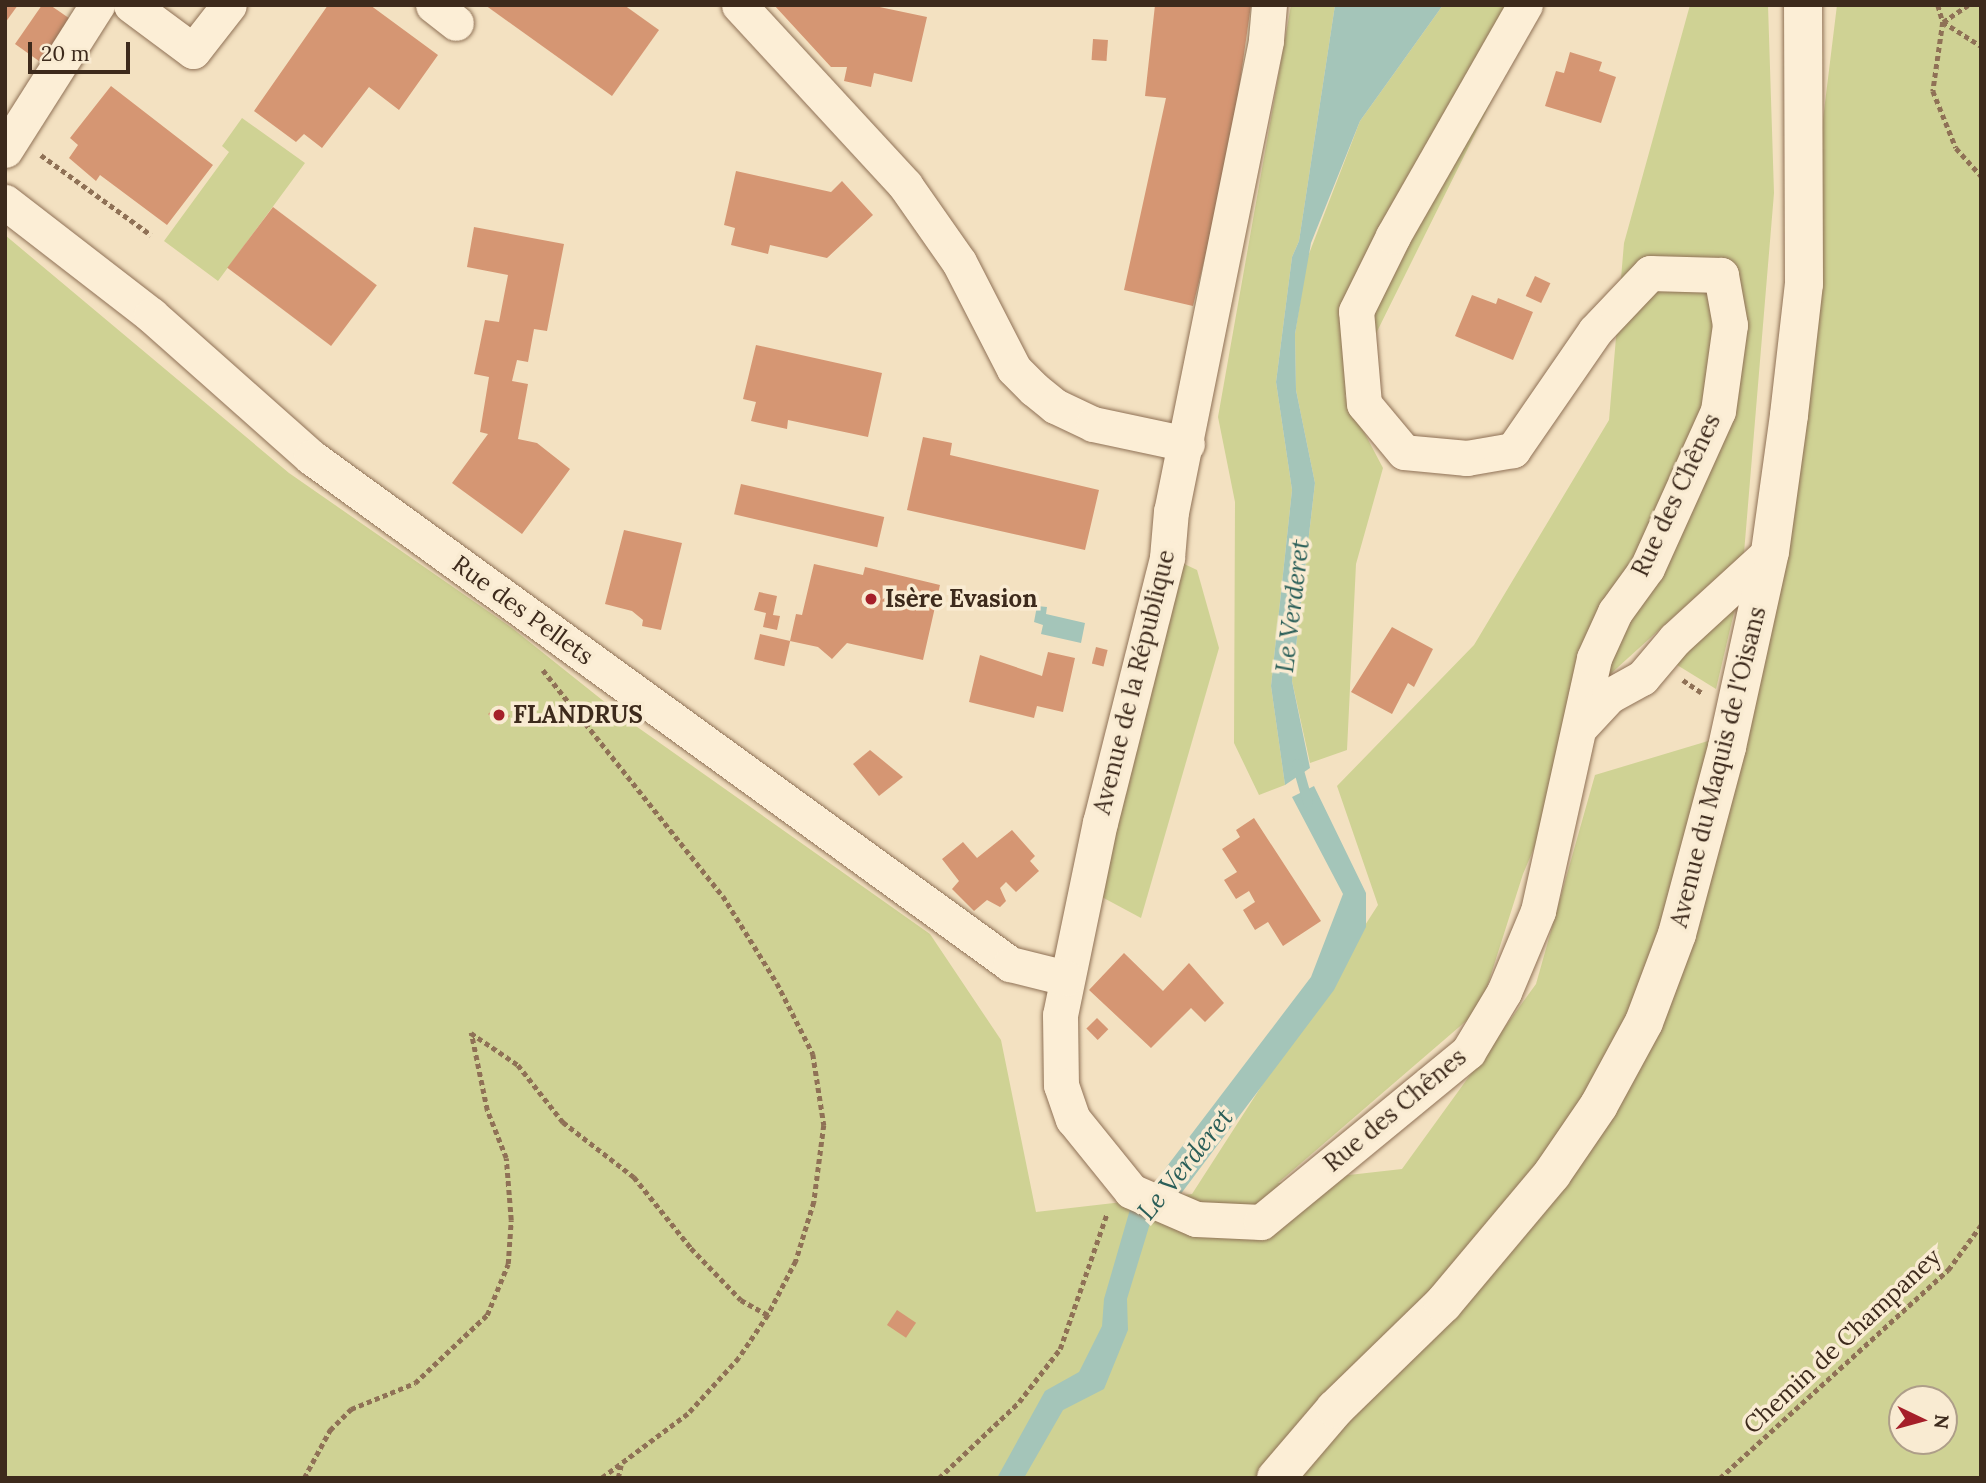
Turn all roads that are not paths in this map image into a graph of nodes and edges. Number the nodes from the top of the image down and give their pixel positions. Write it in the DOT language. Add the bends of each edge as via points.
graph roads {
  1 [pos="97,5"];
  2 [pos="131,5"];
  3 [pos="229,5"];
  4 [pos="739,5"];
  5 [pos="1269,5"];
  6 [pos="1525,5"];
  7 [pos="1803,5"];
  8 [pos="5,150"];
  9 [pos="5,202"];
  10 [pos="1186,444"];
  11 [pos="1770,552"];
  12 [pos="1581,726"];
  13 [pos="1066,978"];
  14 [pos="1125,1184"];
  15 [pos="1276,1478"];
  1 -- 8 [label="street"];
  2 -- 3 [label="street" via="193,51"];
  4 -- 10 [label="street" via="905,185 959,262 1014,369 1034,389 1055,406 1093,424"];
  5 -- 10 [label="street, Avenue de la République" via="1266,41"];
  6 -- 12 [label="street, Rue des Chênes" via="1392,236 1356,311 1364,404 1404,452 1467,458 1513,450 1595,331 1650,273 1721,275 1730,325 1718,411 1647,568 1615,612 1594,658"];
  7 -- 11 [label="main road, Avenue du Maquis de l'Oisans" via="1804,284"];
  9 -- 13 [label="street, Rue des Pellets" via="151,315 311,457 1010,964"];
  10 -- 13 [label="street, Avenue de la République" via="1171,511 1165,571 1100,822"];
  11 -- 12 [label="street" via="1675,639 1642,678 1609,696"];
  11 -- 15 [label="main road, Avenue du Maquis de l'Oisans" via="1735,712 1677,934 1644,1022 1599,1105 1500,1239 1443,1304 1335,1409"];
  12 -- 14 [label="street, Rue des Chênes" via="1538,911 1504,992 1468,1052 1261,1222 1196,1219"];
  13 -- 14 [label="street, Avenue de la République" via="1060,1015 1061,1085 1073,1119"];
}
